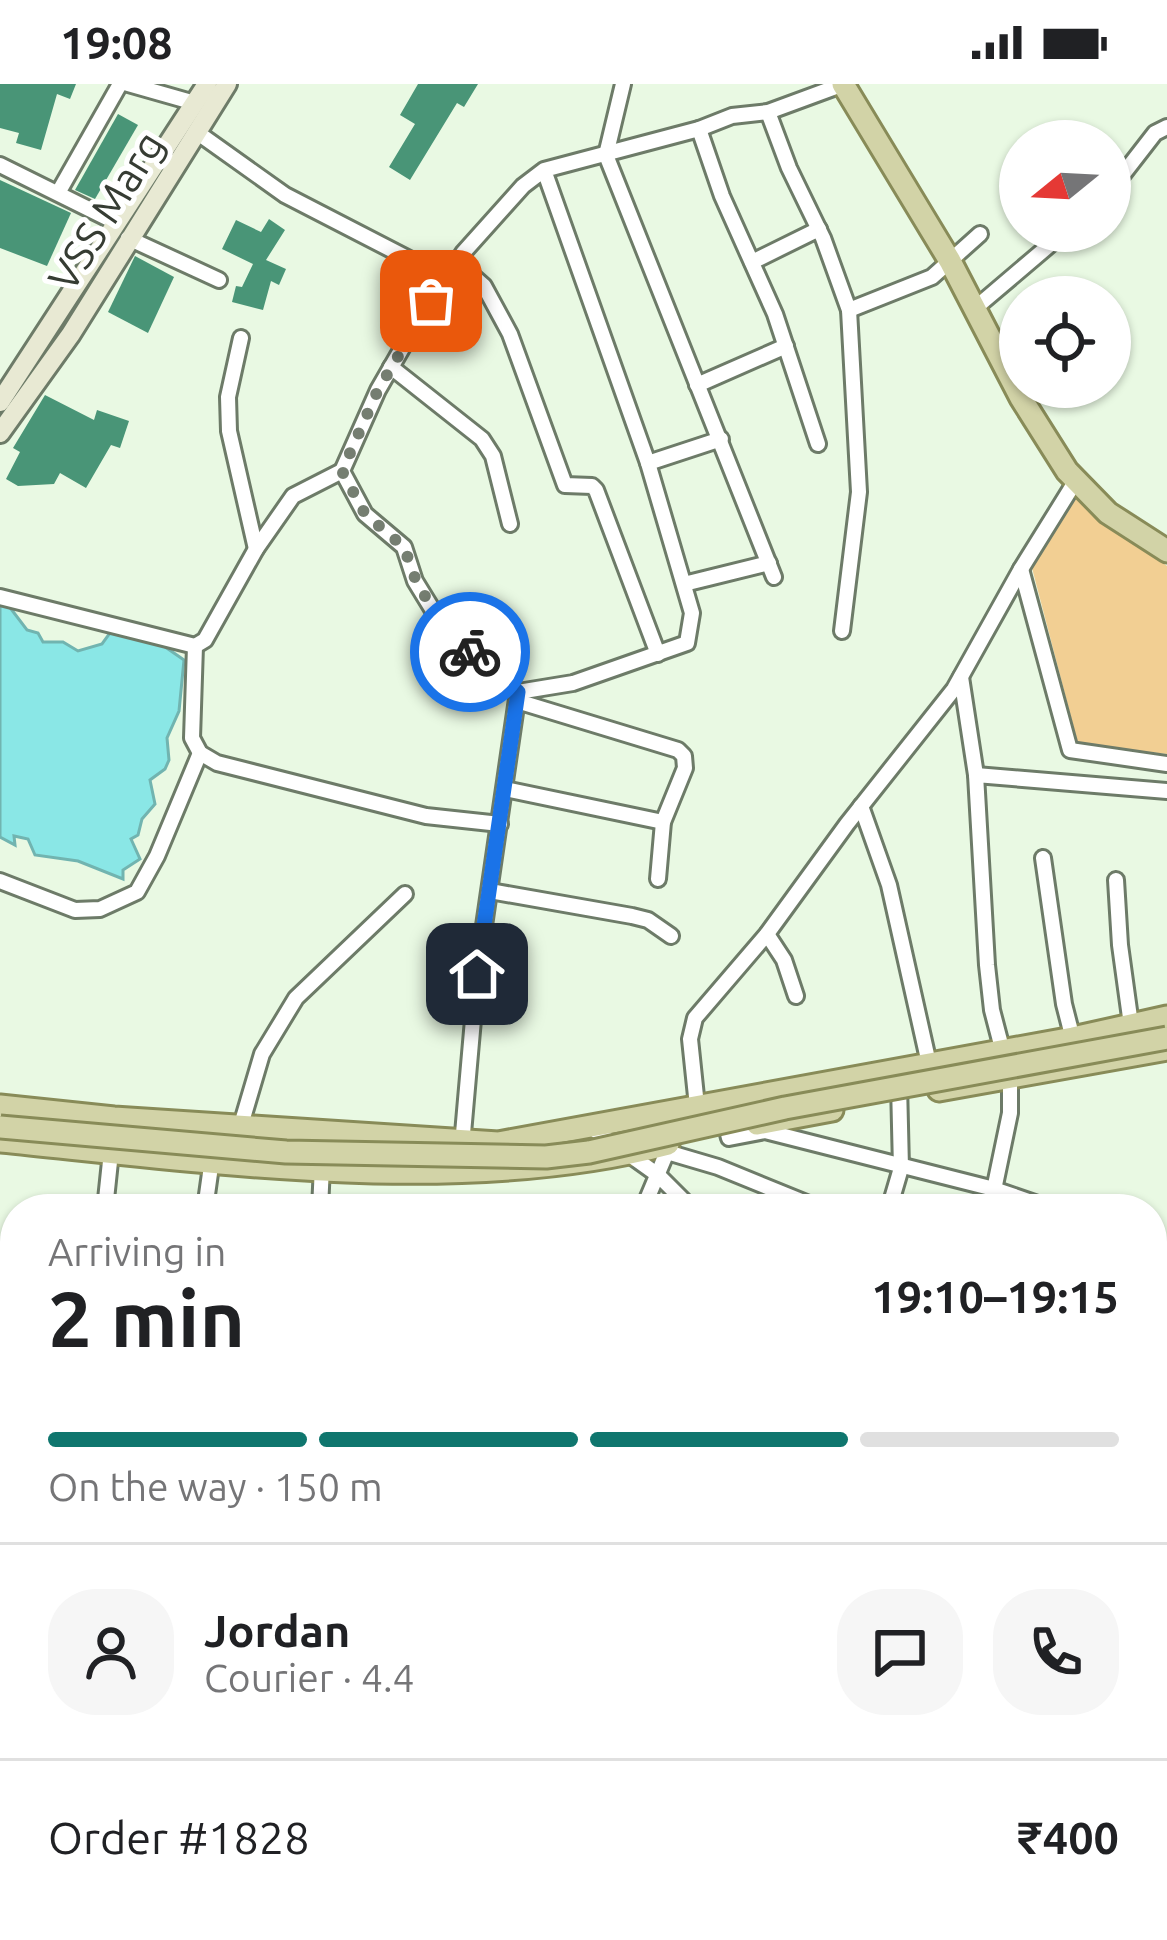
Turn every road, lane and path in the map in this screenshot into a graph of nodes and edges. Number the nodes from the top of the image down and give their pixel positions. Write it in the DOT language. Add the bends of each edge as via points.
graph roads {
  1 [pos="124,84"];
  2 [pos="206,84"];
  3 [pos="227,84"];
  4 [pos="623,84"];
  5 [pos="843,84"];
  6 [pos="195,103"];
  7 [pos="768,112"];
  8 [pos="1167,128"];
  9 [pos="699,130"];
  10 [pos="198,133"];
  11 [pos="606,155"];
  12 [pos="1131,164"];
  13 [pos="0,165"];
  14 [pos="544,170"];
  15 [pos="58,193"];
  16 [pos="126,223"];
  17 [pos="818,229"];
  18 [pos="980,234"];
  19 [pos="1041,252"];
  20 [pos="950,261"];
  21 [pos="457,262"];
  22 [pos="752,262"];
  23 [pos="446,278"];
  24 [pos="219,280"];
  25 [pos="849,310"];
  26 [pos="973,310"];
  27 [pos="241,338"];
  28 [pos="786,346"];
  29 [pos="391,367"];
  30 [pos="697,385"];
  31 [pos="0,402"];
  32 [pos="0,433"];
  33 [pos="721,439"];
  34 [pos="818,444"];
  35 [pos="648,463"];
  36 [pos="342,471"];
  37 [pos="1071,476"];
  38 [pos="510,524"];
  39 [pos="256,549"];
  40 [pos="1167,550"];
  41 [pos="1021,569"];
  42 [pos="683,584"];
  43 [pos="0,597"];
  44 [pos="842,631"];
  45 [pos="195,646"];
  46 [pos="658,654"];
  47 [pos="961,677"];
  48 [pos="517,696"];
  49 [pos="200,753"];
  50 [pos="1167,764"];
  51 [pos="976,775"];
  52 [pos="505,789"];
  53 [pos="1167,790"];
  54 [pos="861,806"];
  55 [pos="663,822"];
  56 [pos="500,824"];
  57 [pos="1043,858"];
  58 [pos="658,879"];
  59 [pos="1116,880"];
  60 [pos="0,881"];
  61 [pos="490,891"];
  62 [pos="404,894"];
  63 [pos="766,934"];
  64 [pos="671,936"];
  65 [pos="796,996"];
  66 [pos="1167,1017"];
  67 [pos="1131,1025"];
  68 [pos="1073,1038"];
  69 [pos="1167,1038"];
  70 [pos="1167,1049"];
  71 [pos="1002,1050"];
  72 [pos="1137,1054"];
  73 [pos="929,1062"];
  74 [pos="1079,1066"];
  75 [pos="897,1068"];
  76 [pos="1010,1079"];
  77 [pos="934,1090"];
  78 [pos="901,1096"];
  79 [pos="0,1106"];
  80 [pos="699,1107"];
  81 [pos="241,1125"];
  82 [pos="0,1127"];
  83 [pos="592,1129"];
  84 [pos="727,1130"];
  85 [pos="326,1132"];
  86 [pos="0,1141"];
  87 [pos="463,1143"];
  88 [pos="669,1148"];
  89 [pos="111,1152"];
  90 [pos="629,1154"];
  91 [pos="212,1159"];
  92 [pos="322,1168"];
  93 [pos="902,1168"];
  94 [pos="460,1171"];
  95 [pos="658,1175"];
  96 [pos="994,1189"];
  97 [pos="107,1194"];
  98 [pos="207,1194"];
  99 [pos="321,1194"];
  100 [pos="650,1194"];
  101 [pos="677,1194"];
  102 [pos="784,1194"];
  103 [pos="894,1194"];
  104 [pos="993,1194"];
  105 [pos="1008,1194"];
  1 -- 6 [label="street"];
  1 -- 15 [label="street"];
  2 -- 6 [label="main road"];
  3 -- 10 [label="main road, VSS Marg"];
  4 -- 11 [label="street"];
  5 -- 7 [label="street"];
  5 -- 20 [label="main road"];
  6 -- 16 [label="main road"];
  7 -- 9 [label="street"];
  7 -- 17 [label="street"];
  8 -- 12 [label="street"];
  9 -- 11 [label="street"];
  9 -- 22 [label="street"];
  10 -- 16 [label="main road, VSS Marg"];
  10 -- 23 [label="street" via="285,196"];
  11 -- 14 [label="street"];
  11 -- 30 [label="street"];
  13 -- 15 [label="street"];
  14 -- 21 [label="street"];
  14 -- 35 [label="street"];
  15 -- 16 [label="street"];
  16 -- 24 [label="street"];
  16 -- 31 [label="main road"];
  16 -- 32 [label="main road, VSS Marg" via="71,334"];
  17 -- 22 [label="street"];
  17 -- 25 [label="street"];
  18 -- 20 [label="street"];
  19 -- 26 [label="street"];
  20 -- 25 [label="street" via="932,277"];
  20 -- 26 [label="main road"];
  21 -- 23 [label="street"];
  21 -- 46 [label="street" via="484,286 509,334 566,484 596,490"];
  22 -- 28 [label="street"];
  23 -- 29 [label="street"];
  25 -- 44 [label="street" via="859,492"];
  26 -- 37 [label="main road"];
  27 -- 39 [label="street" via="229,431"];
  28 -- 30 [label="street"];
  28 -- 34 [label="street"];
  29 -- 36 [label="street"];
  29 -- 38 [label="street" via="482,439"];
  30 -- 33 [label="street"];
  33 -- 35 [label="street"];
  33 -- 42 [label="street" via="771,570"];
  35 -- 42 [label="street"];
  36 -- 39 [label="street" via="293,496"];
  36 -- 48 [label="street" via="365,514 404,547 445,630"];
  37 -- 40 [label="main road" via="1108,513"];
  37 -- 41 [label="street"];
  39 -- 45 [label="street"];
  41 -- 47 [label="street"];
  41 -- 50 [label="street" via="1070,750"];
  42 -- 46 [label="street" via="692,613 687,643"];
  43 -- 45 [label="street"];
  45 -- 49 [label="street" via="192,738"];
  46 -- 48 [label="street"];
  47 -- 51 [label="street"];
  47 -- 54 [label="street"];
  48 -- 52 [label="street"];
  48 -- 55 [label="street" via="678,750 685,768"];
  49 -- 56 [label="street" via="299,787"];
  49 -- 60 [label="street" via="137,892 100,909 75,910"];
  51 -- 53 [label="street"];
  51 -- 71 [label="street" via="987,965"];
  52 -- 55 [label="street"];
  52 -- 56 [label="street"];
  54 -- 63 [label="street"];
  54 -- 73 [label="street" via="889,885"];
  55 -- 58 [label="street"];
  56 -- 61 [label="street"];
  57 -- 68 [label="street"];
  59 -- 67 [label="street"];
  61 -- 64 [label="street" via="632,916"];
  61 -- 87 [label="street"];
  62 -- 81 [label="street" via="296,998 262,1054"];
  63 -- 65 [label="street"];
  63 -- 80 [label="street" via="691,1029"];
  66 -- 67 [label="main road"];
  67 -- 68 [label="main road"];
  67 -- 72 [label="street"];
  68 -- 71 [label="main road"];
  68 -- 74 [label="street"];
  69 -- 82 [label="main road, bridge" via="546,1157 286,1152"];
  70 -- 72 [label="main road"];
  71 -- 73 [label="main road"];
  71 -- 76 [label="street"];
  72 -- 74 [label="main road"];
  73 -- 75 [label="main road"];
  73 -- 77 [label="street"];
  74 -- 76 [label="main road"];
  75 -- 78 [label="street"];
  75 -- 80 [label="main road"];
  76 -- 77 [label="main road"];
  76 -- 96 [label="street"];
  77 -- 78 [label="main road"];
  78 -- 84 [label="main road"];
  78 -- 93 [label="street"];
  79 -- 81 [label="main road"];
  80 -- 83 [label="main road"];
  80 -- 84 [label="street"];
  80 -- 88 [label="street"];
  81 -- 85 [label="main road"];
  83 -- 87 [label="main road"];
  83 -- 90 [label="street"];
  84 -- 88 [label="main road"];
  84 -- 93 [label="street" via="729,1138 765,1131"];
  85 -- 87 [label="main road"];
  85 -- 92 [label="street"];
  86 -- 89 [label="main road"];
  87 -- 94 [label="street"];
  88 -- 90 [label="main road"];
  88 -- 95 [label="street"];
  88 -- 102 [label="street"];
  89 -- 91 [label="main road"];
  89 -- 97 [label="street"];
  90 -- 94 [label="main road"];
  90 -- 95 [label="street"];
  91 -- 92 [label="main road"];
  91 -- 98 [label="street"];
  92 -- 94 [label="main road"];
  92 -- 99 [label="street"];
  93 -- 96 [label="street"];
  93 -- 103 [label="street"];
  95 -- 100 [label="street"];
  95 -- 101 [label="street"];
  96 -- 104 [label="street"];
  96 -- 105 [label="street"];
}
